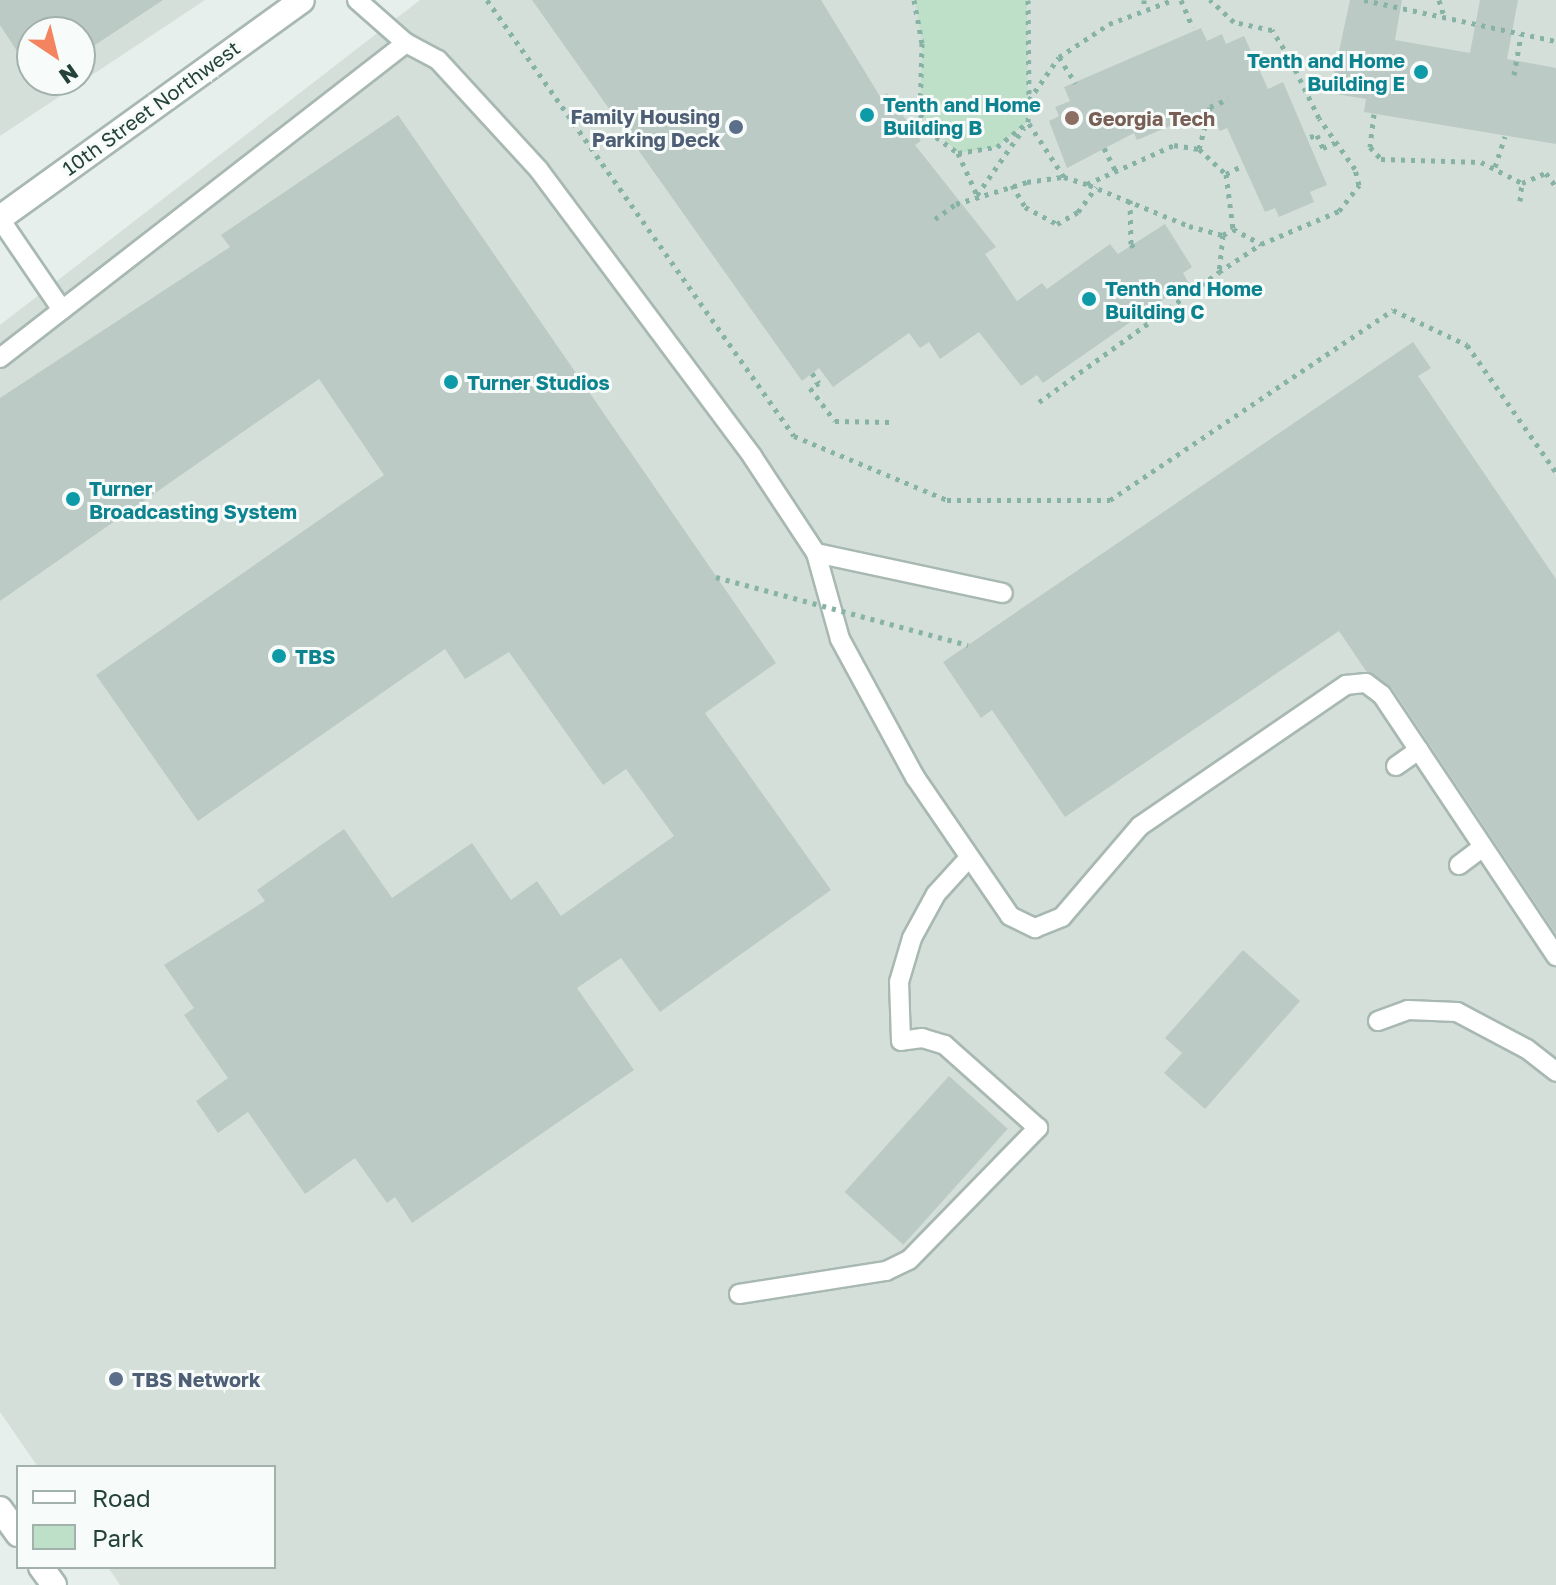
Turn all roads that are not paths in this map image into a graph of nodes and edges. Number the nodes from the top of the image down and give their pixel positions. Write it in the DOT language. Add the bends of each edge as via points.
graph roads {
  1 [pos="302,0"];
  2 [pos="357,0"];
  3 [pos="406,43"];
  4 [pos="0,219"];
  5 [pos="62,310"];
  6 [pos="0,358"];
  7 [pos="816,553"];
  8 [pos="1003,593"];
  9 [pos="1419,750"];
  10 [pos="1396,766"];
  11 [pos="1483,847"];
  12 [pos="968,859"];
  13 [pos="1459,865"];
  14 [pos="1556,956"];
  15 [pos="1378,1021"];
  16 [pos="1556,1072"];
  17 [pos="739,1294"];
  18 [pos="0,1509"];
  19 [pos="16,1531"];
  1 -- 4 [label="main road, 10th Street Northwest"];
  2 -- 3 [label="lane"];
  3 -- 5 [label="lane"];
  3 -- 7 [label="lane" via="438,60 539,170 752,456"];
  4 -- 5 [label="lane"];
  5 -- 6 [label="lane"];
  7 -- 8 [label="lane"];
  7 -- 12 [label="lane" via="840,639 915,777"];
  9 -- 10 [label="lane"];
  9 -- 11 [label="lane"];
  9 -- 12 [label="lane" via="1382,695 1366,683 1346,685 1140,826 1062,917 1045,927 1026,927 1010,916"];
  11 -- 13 [label="lane"];
  11 -- 14 [label="lane"];
  12 -- 17 [label="lane" via="936,894 912,938 899,982 901,1041 922,1038 945,1045 1038,1128 909,1260 886,1271"];
  15 -- 16 [label="lane" via="1408,1010 1457,1012 1527,1049"];
  18 -- 19 [label="main road"];
}
